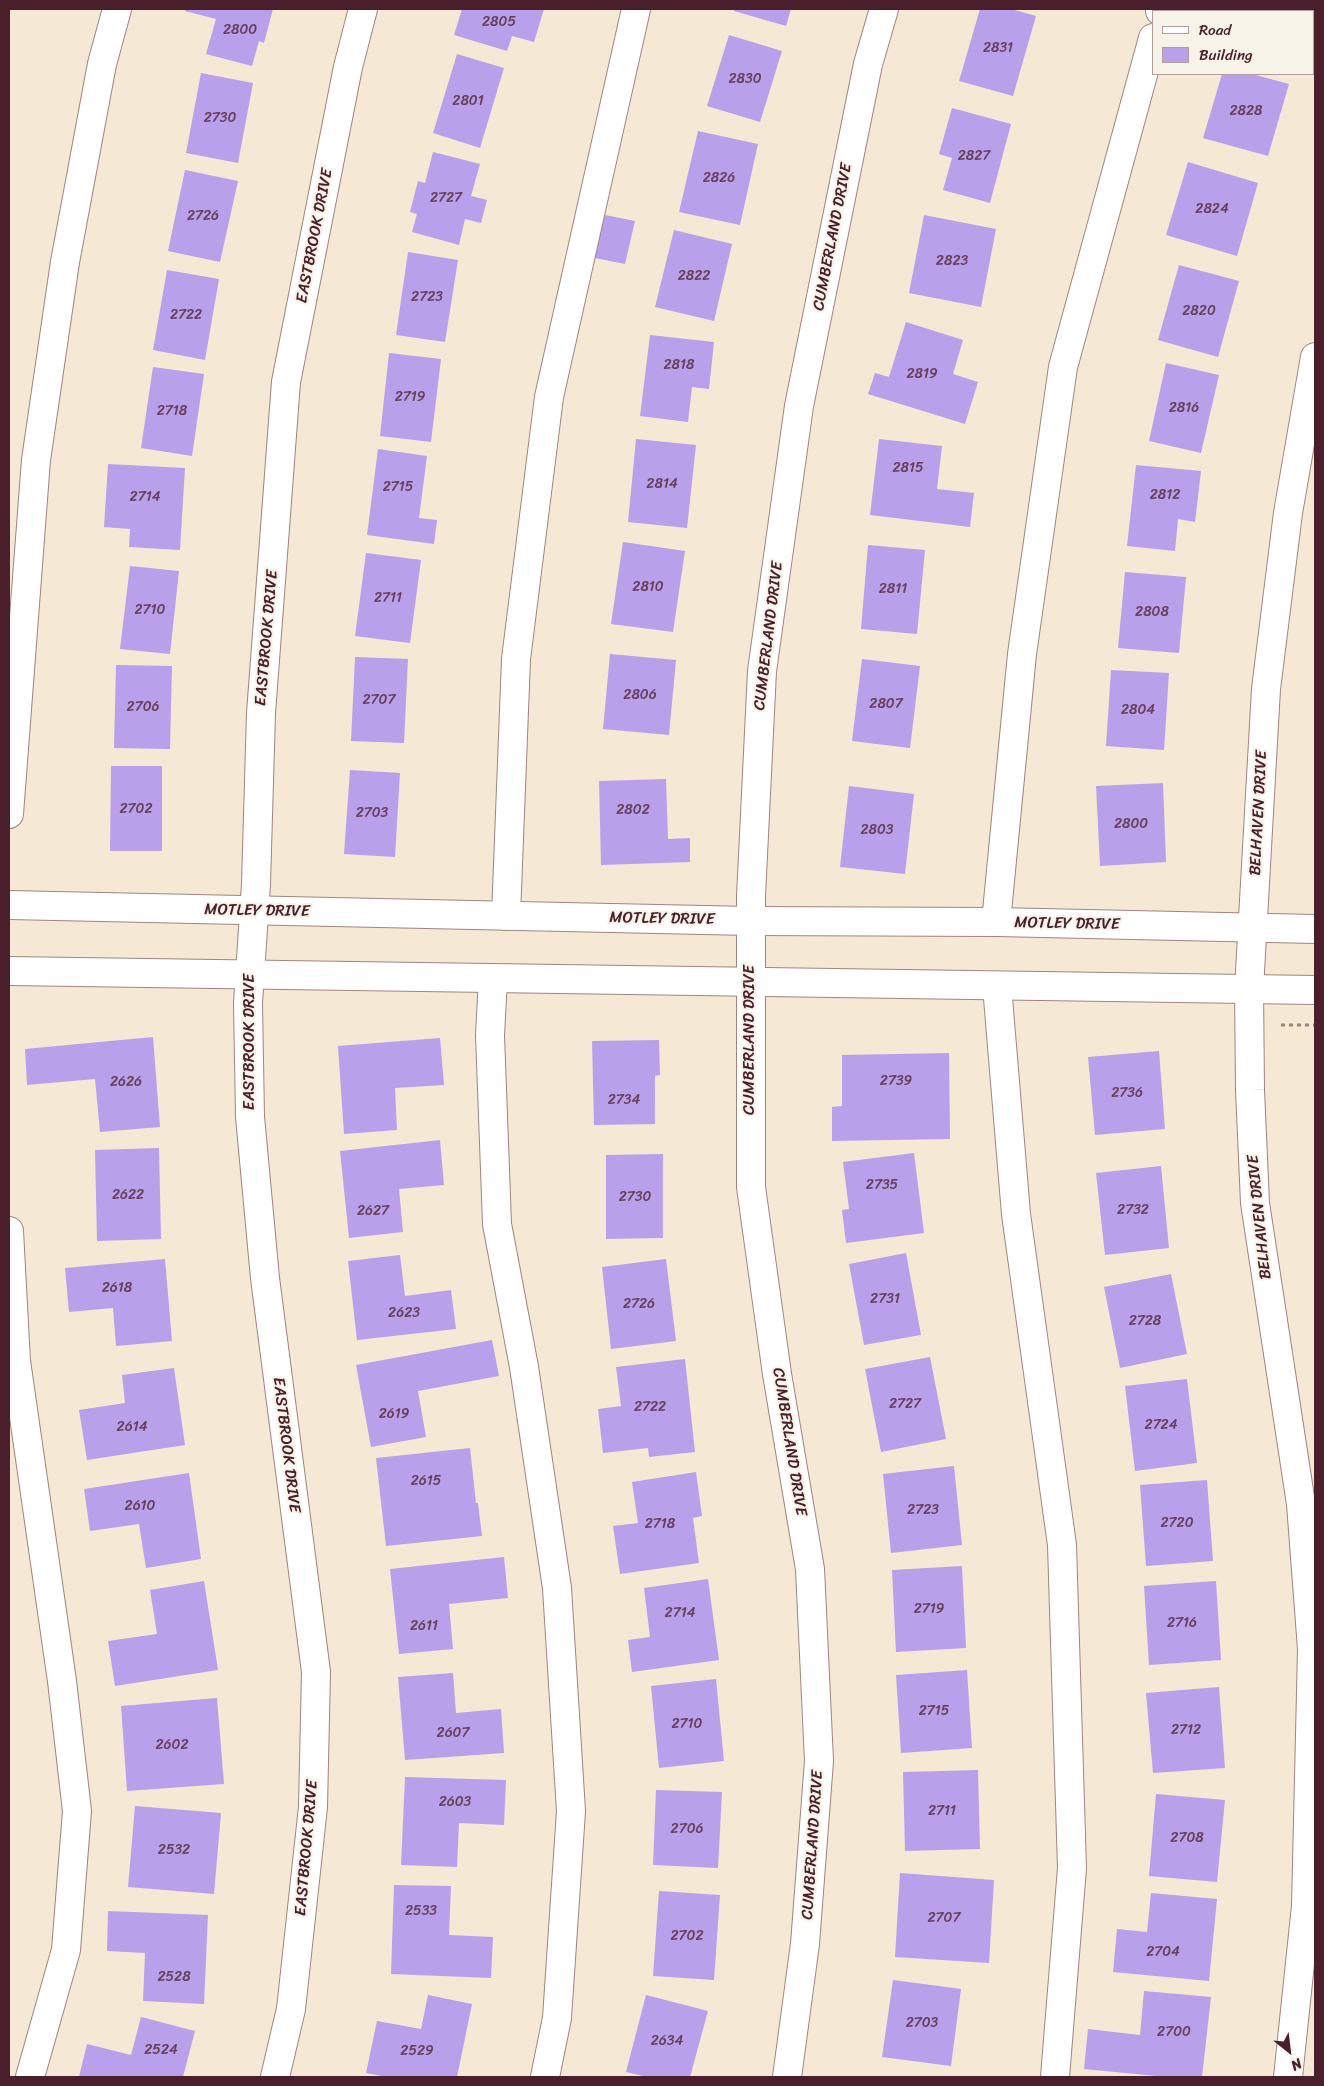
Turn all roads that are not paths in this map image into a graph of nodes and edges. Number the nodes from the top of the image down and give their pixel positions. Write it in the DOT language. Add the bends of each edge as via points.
graph roads {
  1 [pos="117,9"];
  2 [pos="363,9"];
  3 [pos="636,9"];
  4 [pos="884,9"];
  5 [pos="1152,42"];
  6 [pos="1315,357"];
  7 [pos="9,814"];
  8 [pos="9,905"];
  9 [pos="254,912"];
  10 [pos="506,916"];
  11 [pos="750,921"];
  12 [pos="996,922"];
  13 [pos="1252,927"];
  14 [pos="1315,929"];
  15 [pos="9,971"];
  16 [pos="250,974"];
  17 [pos="493,978"];
  18 [pos="750,982"];
  19 [pos="997,986"];
  20 [pos="1249,989"];
  21 [pos="1315,990"];
  22 [pos="9,1231"];
  23 [pos="30,2077"];
  24 [pos="275,2077"];
  25 [pos="545,2077"];
  26 [pos="786,2077"];
  27 [pos="1055,2077"];
  28 [pos="1288,2077"];
  1 -- 7 [label="street" via="102,64 65,262 36,460"];
  2 -- 9 [label="street, EASTBROOK DRIVE" via="348,67 286,382 261,713"];
  3 -- 10 [label="street" via="549,397 516,659"];
  4 -- 11 [label="street, CUMBERLAND DRIVE" via="868,64 799,406 762,671"];
  5 -- 12 [label="street" via="1063,367 1022,654"];
  6 -- 13 [label="street, BELHAVEN DRIVE" via="1288,513 1266,689"];
  8 -- 9 [label="street, MOTLEY DRIVE"];
  9 -- 10 [label="street, MOTLEY DRIVE"];
  9 -- 16 [label="street, EASTBROOK DRIVE"];
  10 -- 11 [label="street, MOTLEY DRIVE"];
  11 -- 12 [label="street, MOTLEY DRIVE"];
  11 -- 18 [label="street, CUMBERLAND DRIVE"];
  12 -- 13 [label="street, MOTLEY DRIVE"];
  13 -- 14 [label="street, MOTLEY DRIVE"];
  13 -- 20 [label="street, BELHAVEN DRIVE"];
  15 -- 16 [label="street"];
  16 -- 17 [label="street"];
  16 -- 24 [label="street, EASTBROOK DRIVE" via="250,1117 264,1278 316,1672 313,1807 291,2009"];
  17 -- 18 [label="street"];
  17 -- 25 [label="street" via="490,1035 497,1224 524,1367 556,1588 571,1812 557,2018"];
  18 -- 19 [label="street"];
  18 -- 26 [label="street, CUMBERLAND DRIVE" via="751,1187 777,1374 810,1569 819,1762 805,1944"];
  19 -- 20 [label="street"];
  19 -- 27 [label="street" via="1016,1214 1062,1545 1072,1868"];
  20 -- 21 [label="street"];
  20 -- 28 [label="street, BELHAVEN DRIVE" via="1256,1203 1301,1504 1312,1649 1306,1906"];
  22 -- 23 [label="street" via="16,1361 62,1681 77,1811 66,1950"];
}
